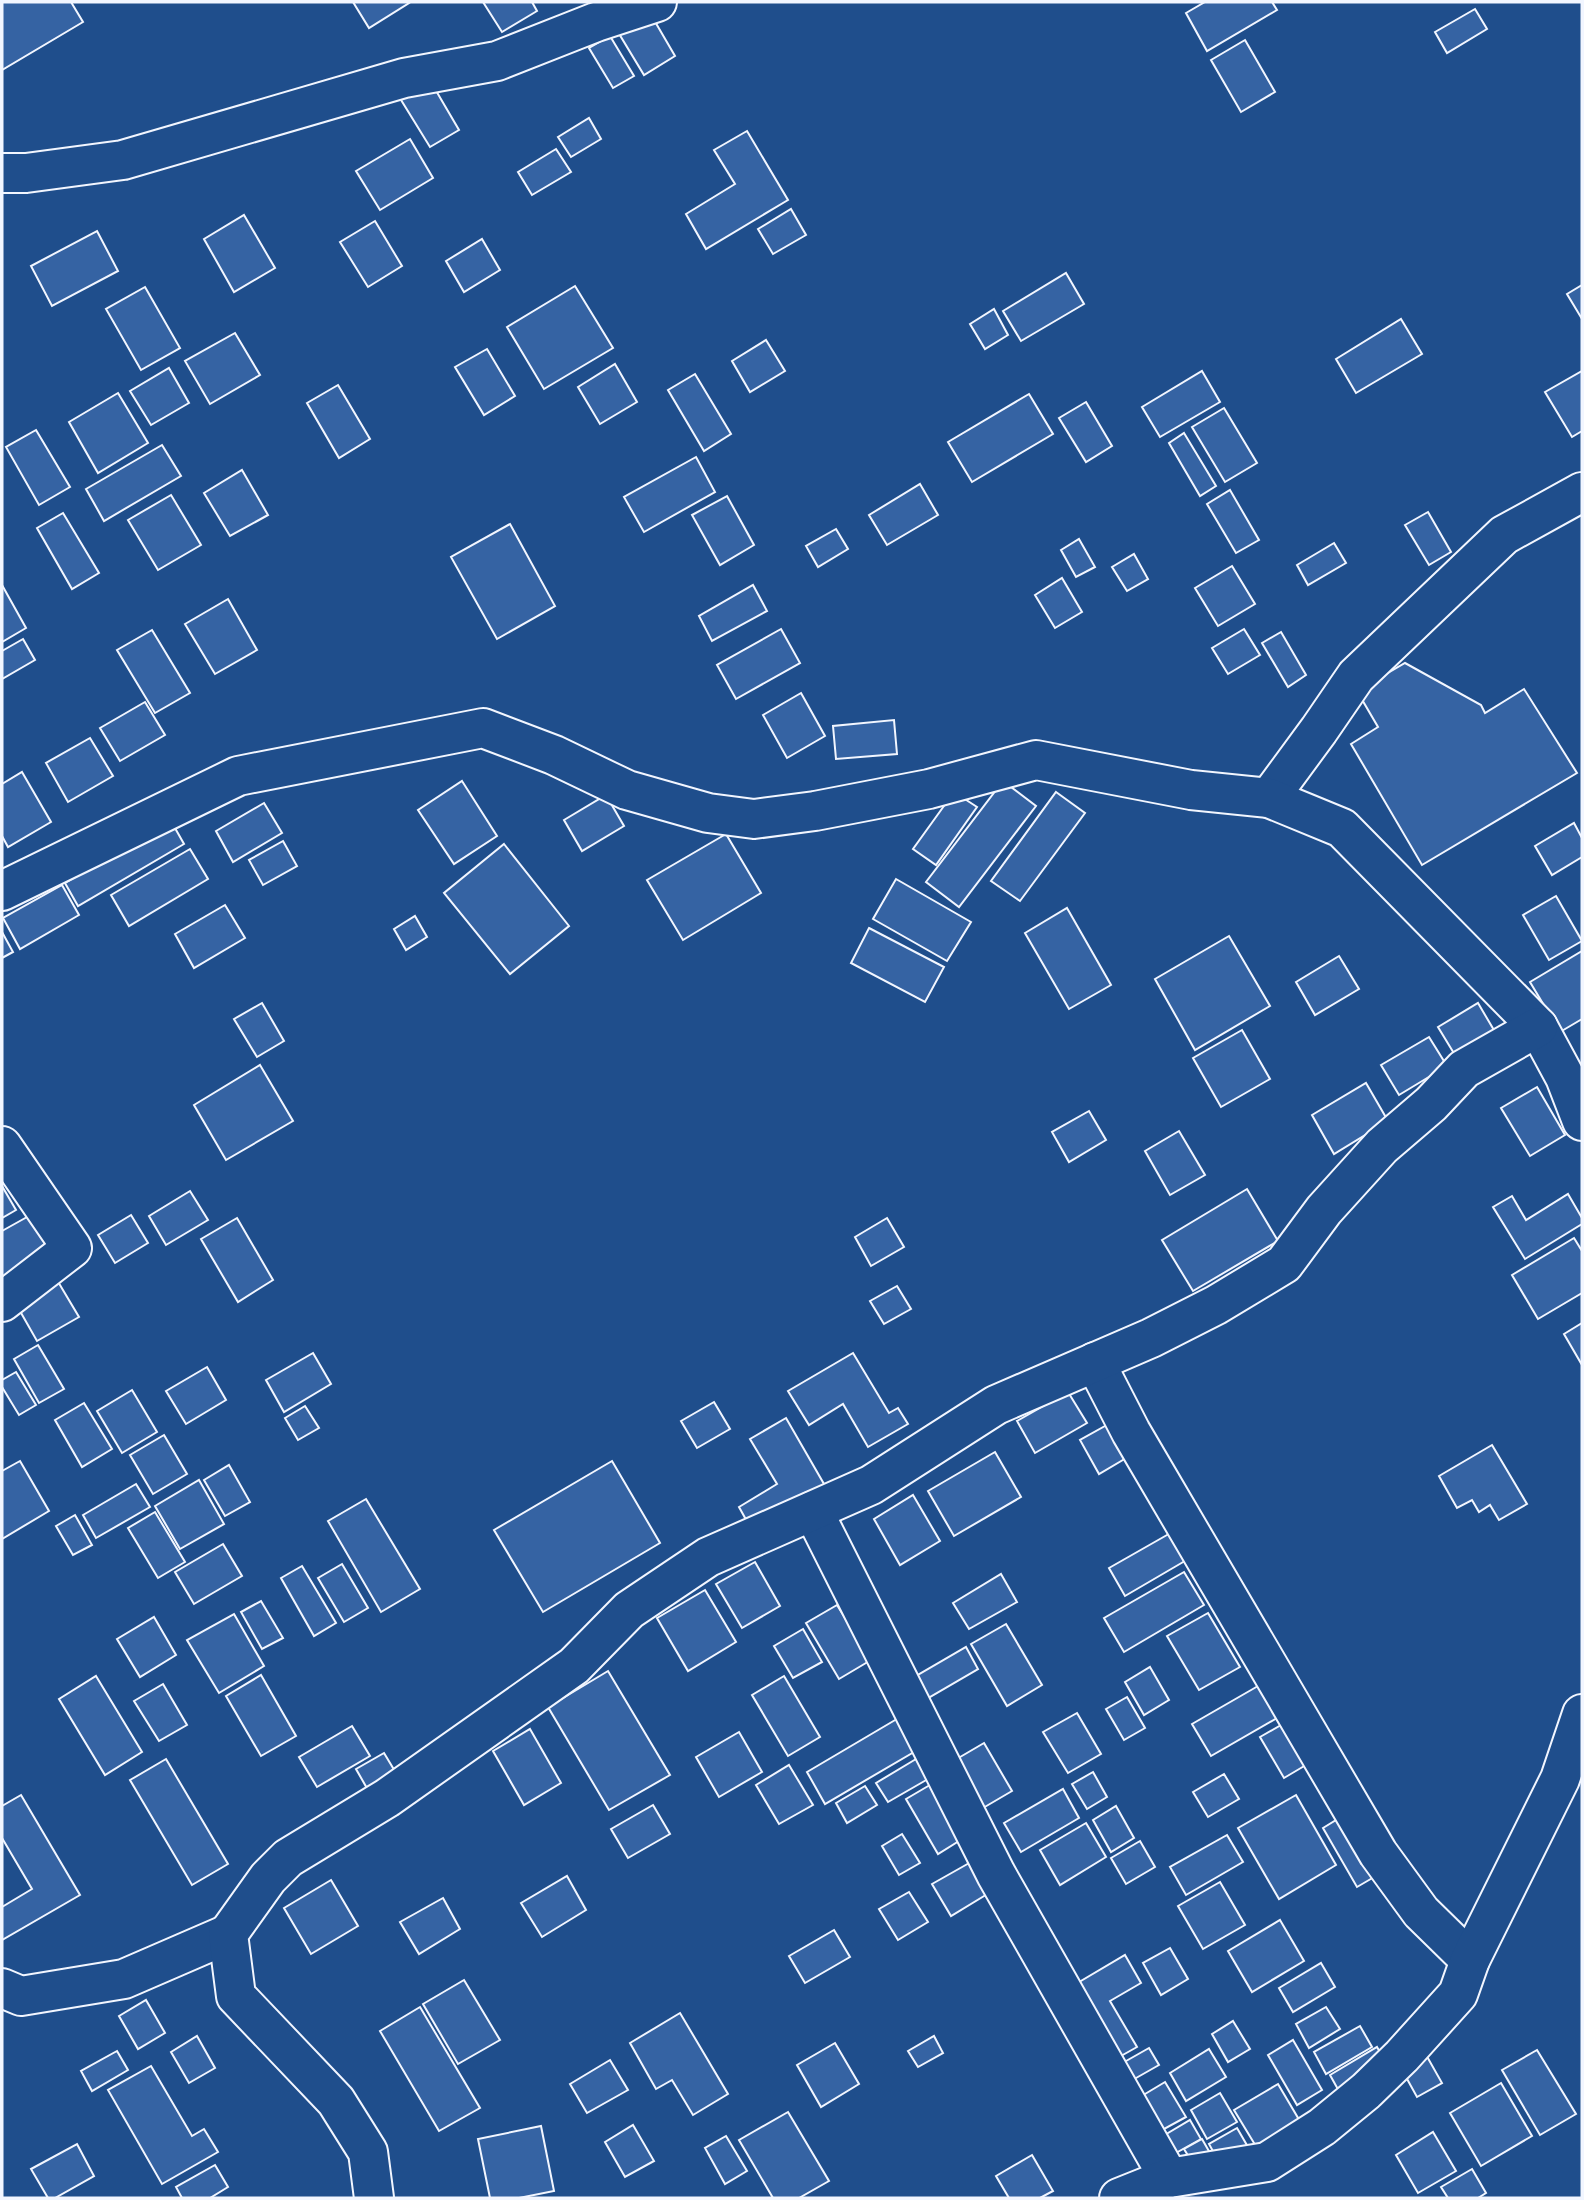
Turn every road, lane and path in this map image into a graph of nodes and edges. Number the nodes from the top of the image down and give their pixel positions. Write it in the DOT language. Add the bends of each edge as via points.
graph roads {
  1 [pos="657,2"];
  2 [pos="2,173"];
  3 [pos="1582,492"];
  4 [pos="1269,798"];
  5 [pos="2,891"];
  6 [pos="1538,1027"];
  7 [pos="1582,1121"];
  8 [pos="2,1146"];
  9 [pos="2,1302"];
  10 [pos="1096,1362"];
  11 [pos="813,1511"];
  12 [pos="1582,1714"];
  13 [pos="228,1934"];
  14 [pos="1470,1960"];
  15 [pos="2,1988"];
  16 [pos="1169,2178"];
  17 [pos="374,2198"];
  18 [pos="1119,2198"];
  1 -- 2 [label="street" via="497,61 404,78 123,160"];
  3 -- 4 [label="street" via="1504,535 1356,676"];
  4 -- 5 [label="street" via="1191,790 1035,760 929,789 754,819 708,813 627,790 483,728 238,776"];
  4 -- 6 [label="street" via="1342,828"];
  6 -- 7 [label="street"];
  6 -- 10 [label="street" via="1464,1069 1382,1146 1284,1264 1205,1310"];
  8 -- 9 [label="street" via="72,1248"];
  10 -- 11 [label="street" via="996,1405 871,1485"];
  10 -- 14 [label="street" via="1132,1432 1378,1853 1421,1912"];
  11 -- 13 [label="street" via="708,1557 629,1610 574,1665 387,1798 288,1858"];
  11 -- 16 [label="street" via="996,1874"];
  12 -- 14 [label="street" via="1560,1779"];
  13 -- 15 [label="street" via="124,1979 21,1996"];
  13 -- 17 [label="street" via="236,1996 336,2101 368,2152"];
  14 -- 16 [label="street" via="1458,1994 1402,2056 1322,2127 1267,2162"];
  16 -- 18 [label="street"];
}
